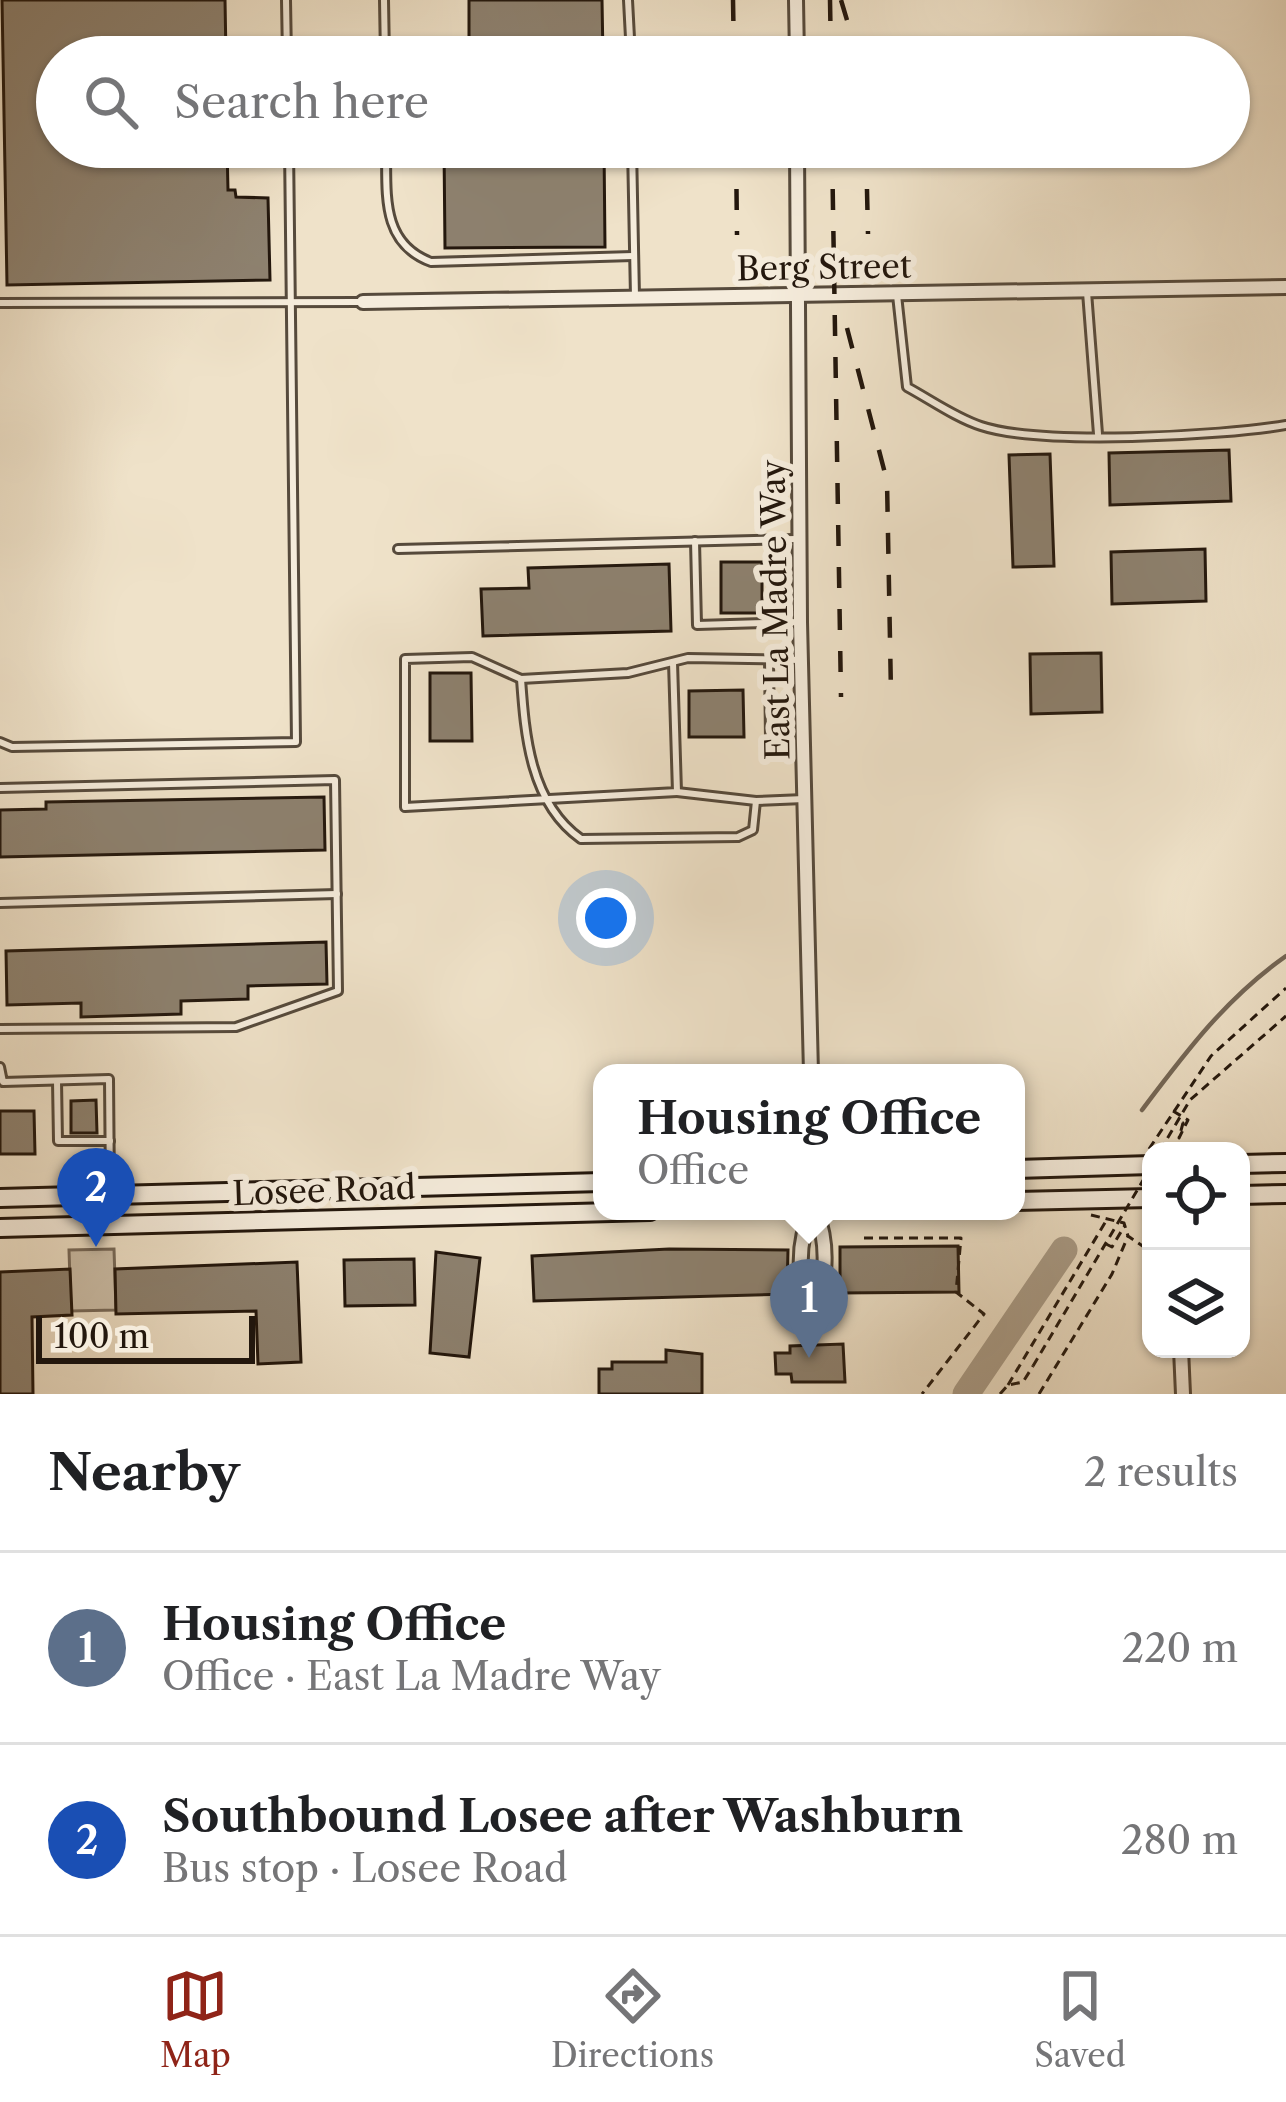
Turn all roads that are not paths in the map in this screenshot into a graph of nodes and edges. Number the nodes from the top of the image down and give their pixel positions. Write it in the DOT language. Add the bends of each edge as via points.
graph roads {
  1 [pos="286,0"];
  2 [pos="384,0"];
  3 [pos="628,0"];
  4 [pos="796,0"];
  5 [pos="287,36"];
  6 [pos="385,36"];
  7 [pos="630,36"];
  8 [pos="796,36"];
  9 [pos="289,168"];
  10 [pos="386,168"];
  11 [pos="632,168"];
  12 [pos="797,168"];
  13 [pos="633,256"];
  14 [pos="1286,287"];
  15 [pos="1087,292"];
  16 [pos="897,293"];
  17 [pos="799,295"];
  18 [pos="634,297"];
  19 [pos="363,302"];
  20 [pos="0,303"];
  21 [pos="291,303"];
  22 [pos="1286,425"];
  23 [pos="1098,434"];
  24 [pos="800,539"];
  25 [pos="694,541"];
  26 [pos="398,549"];
  27 [pos="800,622"];
  28 [pos="770,660"];
  29 [pos="801,660"];
  30 [pos="674,662"];
  31 [pos="521,679"];
  32 [pos="770,740"];
  33 [pos="0,742"];
  34 [pos="0,788"];
  35 [pos="677,792"];
  36 [pos="547,798"];
  37 [pos="804,799"];
  38 [pos="756,800"];
  39 [pos="337,894"];
  40 [pos="0,902"];
  41 [pos="0,1029"];
  42 [pos="811,1064"];
  43 [pos="0,1067"];
  44 [pos="57,1081"];
  45 [pos="110,1141"];
  46 [pos="1142,1161"];
  47 [pos="1286,1163"];
  48 [pos="1250,1164"];
  49 [pos="1025,1168"];
  50 [pos="593,1182"];
  51 [pos="1286,1194"];
  52 [pos="1250,1195"];
  53 [pos="110,1196"];
  54 [pos="0,1198"];
  55 [pos="1142,1198"];
  56 [pos="1025,1201"];
  57 [pos="593,1212"];
  58 [pos="809,1220"];
  59 [pos="818,1220"];
  60 [pos="0,1228"];
  61 [pos="824,1261"];
  62 [pos="802,1262"];
  63 [pos="1181,1358"];
  64 [pos="1183,1394"];
  1 -- 5 [label="lane"];
  2 -- 6 [label="lane"];
  3 -- 7 [label="lane"];
  4 -- 8 [label="street"];
  9 -- 21 [label="lane"];
  10 -- 13 [label="lane" via="387,214 412,255 431,262"];
  11 -- 13 [label="lane"];
  12 -- 17 [label="street, East La Madre Way"];
  13 -- 18 [label="lane"];
  14 -- 15 [label="street, Berg Street"];
  15 -- 16 [label="street, Berg Street"];
  15 -- 23 [label="lane"];
  16 -- 17 [label="street, Berg Street"];
  16 -- 23 [label="lane" via="908,387 979,426"];
  17 -- 18 [label="street, Berg Street"];
  17 -- 24 [label="street, East La Madre Way"];
  18 -- 19 [label="street, Berg Street"];
  19 -- 21 [label="lane"];
  20 -- 21 [label="lane"];
  21 -- 33 [label="lane" via="296,742"];
  22 -- 23 [label="lane"];
  24 -- 25 [label="lane"];
  24 -- 27 [label="street, East La Madre Way"];
  25 -- 26 [label="lane"];
  25 -- 27 [label="lane" via="697,625"];
  27 -- 29 [label="street, East La Madre Way"];
  28 -- 29 [label="lane"];
  28 -- 30 [label="lane"];
  28 -- 32 [label="lane"];
  29 -- 37 [label="street, East La Madre Way"];
  30 -- 31 [label="lane"];
  30 -- 35 [label="lane"];
  31 -- 36 [label="lane" via="532,768"];
  31 -- 36 [label="lane" via="472,658 405,659 405,807"];
  34 -- 39 [label="lane" via="335,780"];
  35 -- 36 [label="lane"];
  35 -- 38 [label="lane"];
  36 -- 38 [label="lane" via="571,832 597,841 738,837 753,830"];
  37 -- 38 [label="lane"];
  37 -- 42 [label="street, East La Madre Way"];
  39 -- 40 [label="lane"];
  39 -- 41 [label="lane" via="338,991 236,1027"];
  43 -- 44 [label="lane" via="3,1082"];
  44 -- 45 [label="lane" via="58,1142"];
  44 -- 45 [label="lane" via="109,1079"];
  45 -- 53 [label="lane"];
  46 -- 49 [label="main road"];
  47 -- 48 [label="main road"];
  50 -- 53 [label="main road, Losee Road"];
  51 -- 52 [label="main road"];
  53 -- 54 [label="main road, Losee Road"];
  55 -- 56 [label="main road"];
  57 -- 60 [label="main road, Losee Road"];
  58 -- 62 [label="street"];
  59 -- 61 [label="street"];
  61 -- 62 [label="lane"];
  61 -- 62 [label="street" via="812,1316"];
  63 -- 64 [label="street"];
}
